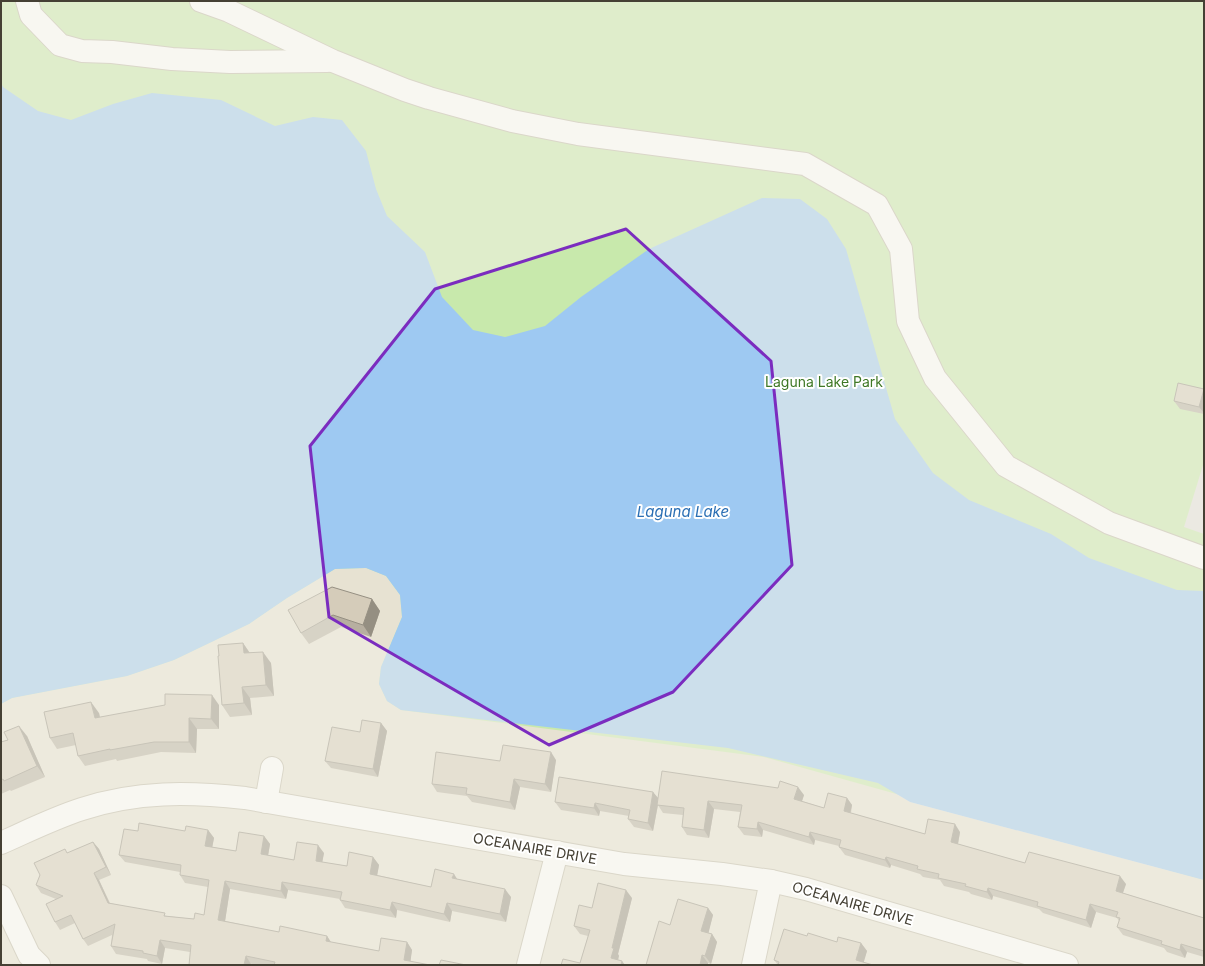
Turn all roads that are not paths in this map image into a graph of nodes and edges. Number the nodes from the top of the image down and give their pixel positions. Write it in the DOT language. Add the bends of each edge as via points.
graph roads {
  1 [pos="27,1"];
  2 [pos="200,1"];
  3 [pos="332,61"];
  4 [pos="1204,558"];
  5 [pos="272,768"];
  6 [pos="266,802"];
  7 [pos="1,843"];
  8 [pos="557,852"];
  9 [pos="771,881"];
  10 [pos="1,896"];
  11 [pos="39,965"];
  12 [pos="528,965"];
  13 [pos="754,965"];
  14 [pos="1067,965"];
  1 -- 3 [label="street" via="31,15 60,46 82,51 230,62"];
  2 -- 3 [label="street" via="230,11"];
  3 -- 4 [label="street" via="429,98 512,121 578,134 805,164 877,205 901,249 908,321 935,378 1006,466 1109,523"];
  5 -- 6 [label="street"];
  6 -- 7 [label="street, OCEANAIRE DRIVE" via="204,793 163,793 123,798 83,808"];
  6 -- 8 [label="street, OCEANAIRE DRIVE"];
  8 -- 9 [label="street, OCEANAIRE DRIVE" via="624,864"];
  8 -- 12 [label="street"];
  9 -- 13 [label="street"];
  9 -- 14 [label="street, OCEANAIRE DRIVE"];
  10 -- 11 [label="street" via="29,956"];
}
